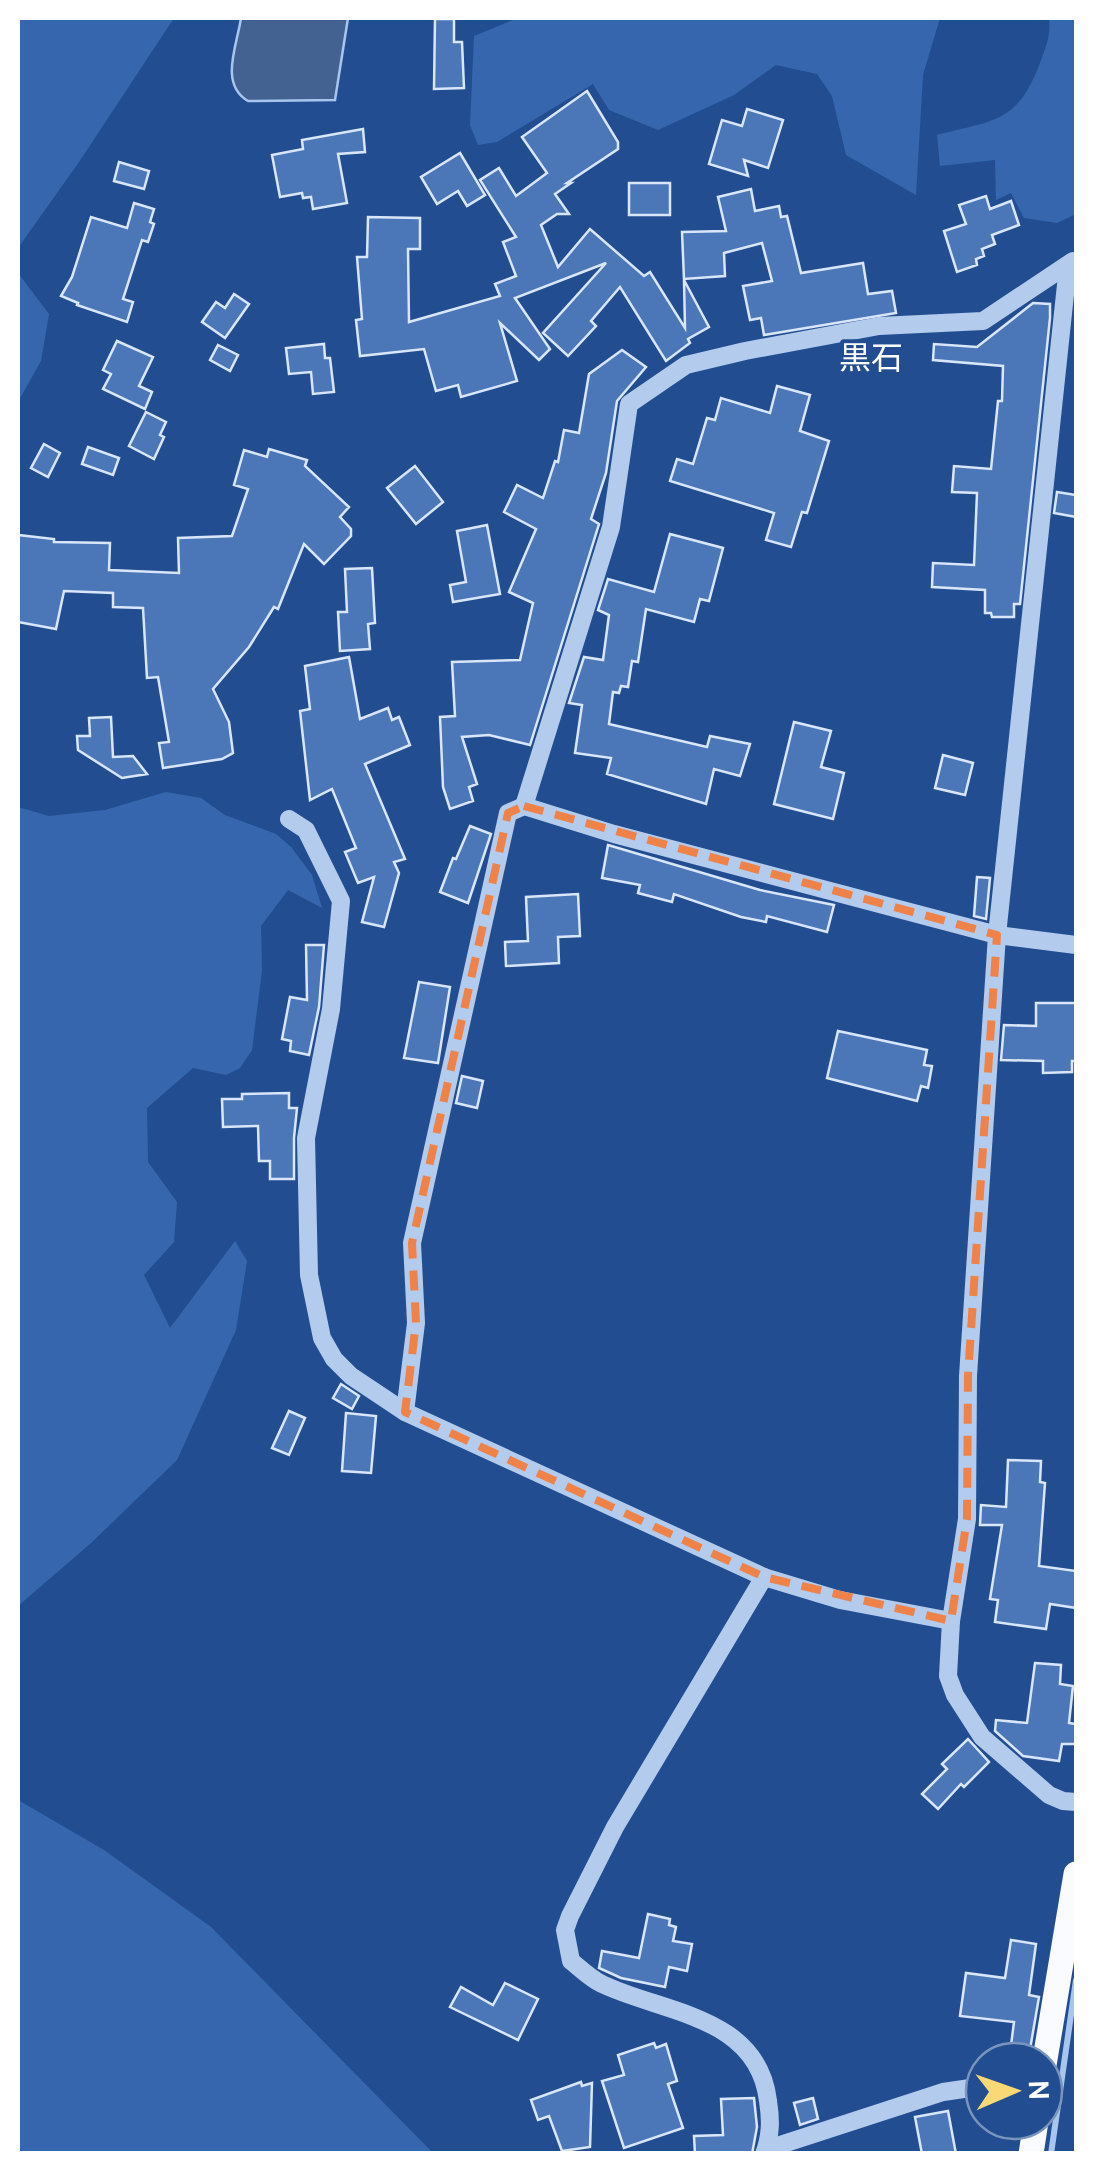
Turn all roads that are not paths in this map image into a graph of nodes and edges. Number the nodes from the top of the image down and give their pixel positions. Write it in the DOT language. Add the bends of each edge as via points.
graph roads {
  1 [pos="1072,262"];
  2 [pos="524,806"];
  3 [pos="289,818"];
  4 [pos="996,935"];
  5 [pos="1076,945"];
  6 [pos="405,1412"];
  7 [pos="764,1578"];
  8 [pos="951,1621"];
  9 [pos="1076,1802"];
  10 [pos="1076,1874"];
  11 [pos="1048,2041"];
  12 [pos="964,2089"];
  13 [pos="766,2150"];
  1 -- 2 [label="street" via="983,321 880,326 745,350 686,366 629,404 611,526"];
  1 -- 4 [label="street"];
  2 -- 4 [label="street"];
  2 -- 6 [label="street" via="508,813 412,1243 416,1323"];
  3 -- 6 [label="street" via="306,830 341,901 331,1009 306,1138 309,1275 322,1338 334,1359"];
  4 -- 5 [label="street"];
  4 -- 8 [label="street" via="969,1359 968,1519"];
  6 -- 7 [label="street"];
  7 -- 8 [label="street"];
  7 -- 13 [label="street" via="615,1827 565,1930 572,1961 602,1984 699,2018 748,2054 767,2090 772,2125"];
  8 -- 9 [label="street" via="948,1676 968,1718 1048,1795"];
  10 -- 11 [label="main road"];
  12 -- 13 [label="street"];
}
